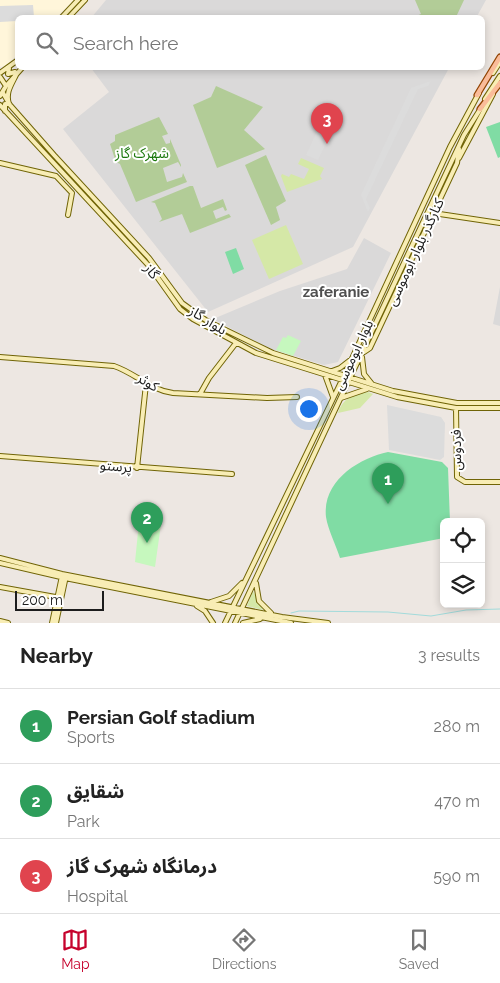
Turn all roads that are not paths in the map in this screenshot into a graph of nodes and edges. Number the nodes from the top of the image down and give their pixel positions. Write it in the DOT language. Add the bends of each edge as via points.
graph roads {
  1 [pos="78,0"];
  2 [pos="85,0"];
  3 [pos="63,15"];
  4 [pos="71,15"];
  5 [pos="500,57"];
  6 [pos="500,62"];
  7 [pos="15,63"];
  8 [pos="9,68"];
  9 [pos="19,70"];
  10 [pos="20,70"];
  11 [pos="2,72"];
  12 [pos="17,73"];
  13 [pos="500,76"];
  14 [pos="0,77"];
  15 [pos="499,84"];
  16 [pos="6,86"];
  17 [pos="2,95"];
  18 [pos="477,95"];
  19 [pos="10,104"];
  20 [pos="0,106"];
  21 [pos="480,109"];
  22 [pos="5,111"];
  23 [pos="459,147"];
  24 [pos="0,163"];
  25 [pos="457,163"];
  26 [pos="105,208"];
  27 [pos="100,213"];
  28 [pos="433,213"];
  29 [pos="68,216"];
  30 [pos="500,223"];
  31 [pos="407,268"];
  32 [pos="400,274"];
  33 [pos="390,304"];
  34 [pos="383,308"];
  35 [pos="236,343"];
  36 [pos="362,354"];
  37 [pos="0,356"];
  38 [pos="351,360"];
  39 [pos="329,371"];
  40 [pos="325,375"];
  41 [pos="343,378"];
  42 [pos="350,380"];
  43 [pos="146,384"];
  44 [pos="372,384"];
  45 [pos="369,389"];
  46 [pos="200,394"];
  47 [pos="297,397"];
  48 [pos="333,398"];
  49 [pos="341,398"];
  50 [pos="457,403"];
  51 [pos="500,403"];
  52 [pos="456,408"];
  53 [pos="500,408"];
  54 [pos="0,456"];
  55 [pos="137,468"];
  56 [pos="232,474"];
  57 [pos="500,482"];
  58 [pos="0,558"];
  59 [pos="0,563"];
  60 [pos="248,575"];
  61 [pos="64,576"];
  62 [pos="256,579"];
  63 [pos="0,587"];
  64 [pos="60,598"];
  65 [pos="208,602"];
  66 [pos="196,604"];
  67 [pos="232,609"];
  68 [pos="240,611"];
  69 [pos="272,616"];
  70 [pos="0,621"];
  71 [pos="8,623"];
  72 [pos="52,623"];
  73 [pos="56,623"];
  74 [pos="213,623"];
  75 [pos="225,623"];
  76 [pos="235,623"];
  77 [pos="243,623"];
  78 [pos="291,623"];
  79 [pos="328,623"];
  1 -- 3 [label="main road"];
  2 -- 4 [label="main road"];
  5 -- 18 [label="main road"];
  6 -- 18 [label="main road, بلوار ابوموسی"];
  7 -- 8 [label="main road"];
  8 -- 9 [label="main road" via="7,73 10,75"];
  8 -- 11 [label="main road"];
  10 -- 12 [label="main road"];
  12 -- 16 [label="main road"];
  12 -- 19 [label="main road" via="8,92"];
  13 -- 21 [label="main road, بلوار ابوموسی"];
  14 -- 16 [label="main road"];
  15 -- 21 [label="main road"];
  15 -- 25 [label="main road"];
  16 -- 17 [label="main road"];
  17 -- 19 [label="main road, بلوار گاز"];
  18 -- 38 [label="main road, بلوار ابوموسی"];
  19 -- 22 [label="main road" via="5,104"];
  19 -- 26 [label="main road, بلوار گاز"];
  20 -- 22 [label="main road, گاز"];
  21 -- 23 [label="main road, بلوار ابوموسی"];
  22 -- 27 [label="main road, گاز"];
  23 -- 25 [label="main road, کنارگذر بلوار ابوموسی"];
  23 -- 32 [label="main road, بلوار ابوموسی"];
  24 -- 29 [label="main road" via="56,176 72,192"];
  25 -- 28 [label="main road, کنارگذر بلوار ابوموسی"];
  26 -- 27 [label="main road"];
  26 -- 39 [label="main road, بلوار گاز" via="191,310 261,348"];
  27 -- 35 [label="main road, گاز" via="150,267 180,309"];
  28 -- 30 [label="main road"];
  28 -- 31 [label="main road, کنارگذر بلوار ابوموسی"];
  31 -- 32 [label="main road"];
  31 -- 33 [label="main road, کنارگذر بلوار ابوموسی"];
  32 -- 34 [label="main road, بلوار ابوموسی"];
  33 -- 34 [label="main road"];
  33 -- 36 [label="main road, کنارگذر بلوار ابوموسی" via="370,348"];
  34 -- 36 [label="main road, بلوار ابوموسی"];
  35 -- 40 [label="main road, گاز" via="256,353"];
  35 -- 46 [label="main road"];
  36 -- 42 [label="main road, بلوار ابوموسی"];
  36 -- 44 [label="main road" via="363,372"];
  37 -- 43 [label="main road, کوثر" via="114,366 131,372"];
  38 -- 39 [label="main road"];
  38 -- 41 [label="main road, بلوار ابوموسی"];
  39 -- 41 [label="main road, بلوار گاز"];
  40 -- 41 [label="main road, گاز"];
  40 -- 48 [label="main road"];
  41 -- 42 [label="main road, بلوار گاز"];
  41 -- 48 [label="main road, بلوار ابوموسی"];
  42 -- 44 [label="main road, بلوار گاز"];
  42 -- 45 [label="main road, بلوار گاز"];
  42 -- 49 [label="main road, بلوار ابوموسی"];
  43 -- 46 [label="main road, کوثر" via="162,392"];
  43 -- 55 [label="main road"];
  44 -- 50 [label="main road, بلوار گاز" via="417,397"];
  45 -- 49 [label="main road"];
  45 -- 52 [label="main road, بلوار گاز" via="410,401"];
  46 -- 47 [label="main road, کوثر"];
  48 -- 60 [label="main road, بلوار ابوموسی"];
  49 -- 62 [label="main road, بلوار ابوموسی"];
  50 -- 51 [label="main road, بلوار گاز"];
  50 -- 52 [label="main road"];
  52 -- 53 [label="main road, بلوار گاز"];
  52 -- 57 [label="main road, فردوس" via="456,477 465,482"];
  54 -- 55 [label="main road, پرستو"];
  55 -- 56 [label="main road, پرستو"];
  58 -- 61 [label="main road"];
  59 -- 61 [label="main road"];
  60 -- 65 [label="main road" via="229,596"];
  60 -- 67 [label="main road, بلوار ابوموسی"];
  61 -- 64 [label="main road"];
  61 -- 65 [label="main road"];
  61 -- 66 [label="main road"];
  62 -- 68 [label="main road, بلوار ابوموسی"];
  62 -- 69 [label="main road" via="256,593"];
  63 -- 64 [label="main road"];
  64 -- 72 [label="main road"];
  64 -- 73 [label="main road"];
  65 -- 67 [label="main road"];
  66 -- 67 [label="main road"];
  66 -- 74 [label="main road"];
  67 -- 68 [label="main road"];
  67 -- 75 [label="main road, بلوار ابوموسی"];
  68 -- 69 [label="main road"];
  68 -- 76 [label="main road, بلوار ابوموسی"];
  69 -- 77 [label="main road"];
  69 -- 78 [label="main road"];
  69 -- 79 [label="main road"];
  70 -- 71 [label="main road"];
}
